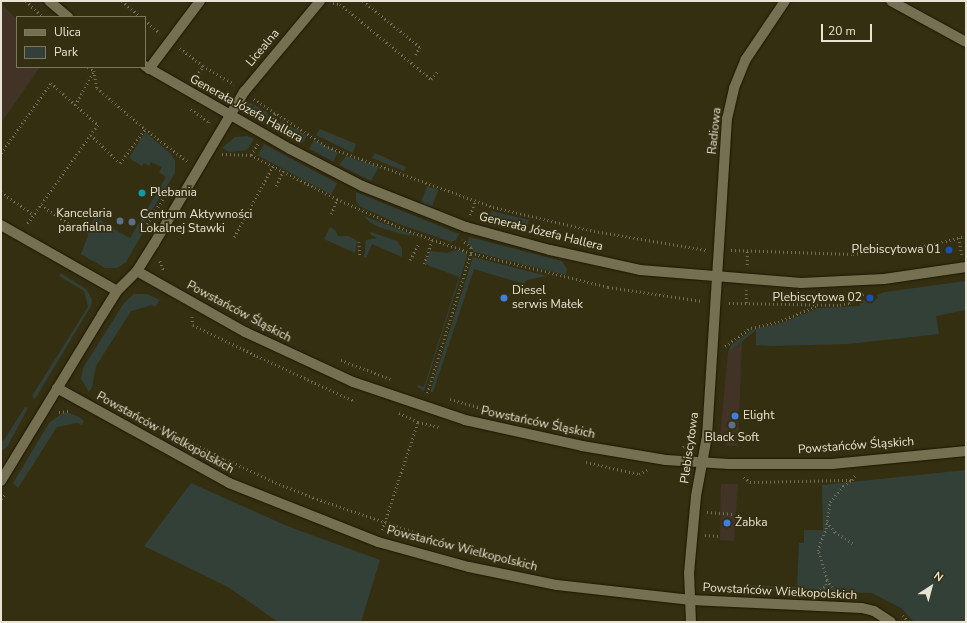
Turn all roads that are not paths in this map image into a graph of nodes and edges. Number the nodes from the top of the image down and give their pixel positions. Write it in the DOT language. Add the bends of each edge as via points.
graph roads {
  1 [pos="49,1"];
  2 [pos="200,1"];
  3 [pos="785,1"];
  4 [pos="891,1"];
  5 [pos="324,3"];
  6 [pos="67,16"];
  7 [pos="966,42"];
  8 [pos="147,68"];
  9 [pos="232,115"];
  10 [pos="1,225"];
  11 [pos="966,267"];
  12 [pos="137,271"];
  13 [pos="715,277"];
  14 [pos="117,291"];
  15 [pos="57,388"];
  16 [pos="966,451"];
  17 [pos="701,463"];
  18 [pos="3,474"];
  19 [pos="691,600"];
  20 [pos="692,622"];
  21 [pos="891,622"];
  1 -- 6 [label="street"];
  2 -- 8 [label="street"];
  3 -- 13 [label="street, Radiowa" via="746,59 734,88 727,119"];
  4 -- 7 [label="street"];
  5 -- 9 [label="street, Licealna" via="244,92"];
  8 -- 9 [label="street, Generała Józefa Hallera"];
  9 -- 12 [label="street, Licealna"];
  9 -- 13 [label="street, Generała Józefa Hallera" via="362,186 477,230 550,250 640,270"];
  10 -- 14 [label="street"];
  11 -- 13 [label="street, Generała Józefa Hallera" via="884,279 801,283"];
  12 -- 14 [label="street, Licealna"];
  12 -- 17 [label="street, Powstańców Śląskich" via="245,332 300,359 353,382 422,406 465,420 582,446"];
  13 -- 17 [label="street, Plebiscytowa" via="707,436"];
  14 -- 15 [label="street, Licealna"];
  15 -- 18 [label="street, Licealna"];
  15 -- 19 [label="street, Powstańców Wielkopolskich" via="229,483 378,542 523,579"];
  16 -- 17 [label="street, Powstańców Śląskich" via="832,464"];
  17 -- 19 [label="street, Plebiscytowa" via="689,573"];
  19 -- 20 [label="street, Plebiscytowa"];
  19 -- 21 [label="street, Powstańców Wielkopolskich" via="862,608 874,611"];
}
